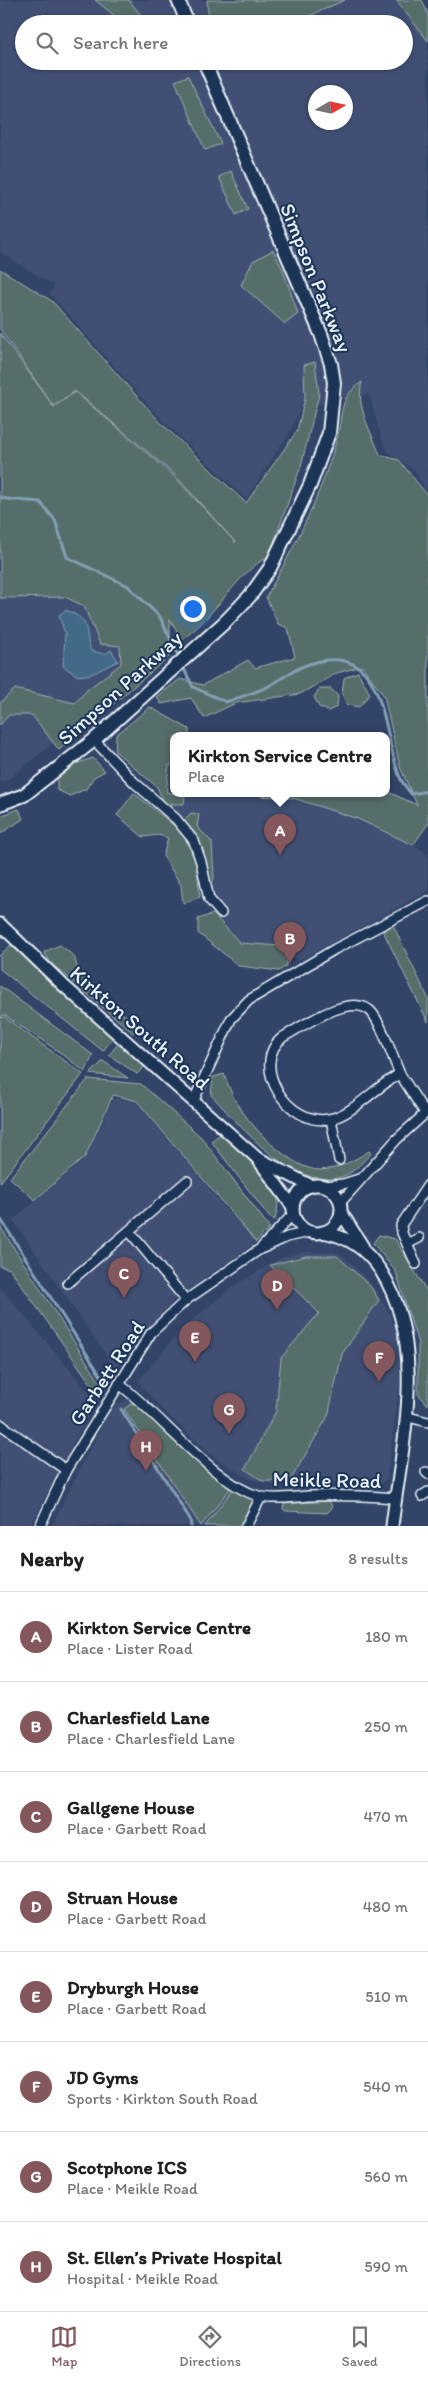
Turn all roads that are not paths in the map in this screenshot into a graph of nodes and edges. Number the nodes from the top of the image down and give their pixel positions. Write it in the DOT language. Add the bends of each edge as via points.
graph roads {
  1 [pos="178,0"];
  2 [pos="184,15"];
  3 [pos="208,70"];
  4 [pos="94,740"];
  5 [pos="0,804"];
  6 [pos="428,901"];
  7 [pos="221,913"];
  8 [pos="0,924"];
  9 [pos="400,1074"];
  10 [pos="194,1100"];
  11 [pos="427,1112"];
  12 [pos="331,1119"];
  13 [pos="257,1158"];
  14 [pos="339,1160"];
  15 [pos="361,1179"];
  16 [pos="187,1181"];
  17 [pos="428,1185"];
  18 [pos="311,1186"];
  19 [pos="326,1186"];
  20 [pos="341,1208"];
  21 [pos="294,1210"];
  22 [pos="129,1231"];
  23 [pos="310,1232"];
  24 [pos="323,1232"];
  25 [pos="419,1238"];
  26 [pos="407,1244"];
  27 [pos="260,1249"];
  28 [pos="364,1250"];
  29 [pos="416,1264"];
  30 [pos="68,1283"];
  31 [pos="186,1300"];
  32 [pos="119,1384"];
  33 [pos="408,1417"];
  34 [pos="428,1422"];
  35 [pos="0,1424"];
  36 [pos="66,1470"];
  37 [pos="261,1496"];
  38 [pos="396,1498"];
  39 [pos="40,1526"];
  40 [pos="246,1526"];
  41 [pos="392,1526"];
  1 -- 2 [label="main road"];
  3 -- 4 [label="main road, Simpson Parkway" via="321,334 331,364 334,399 329,433 313,476 270,568 250,596"];
  4 -- 5 [label="main road, Simpson Parkway" via="24,795"];
  4 -- 7 [label="street" via="176,819 194,841 209,900"];
  6 -- 10 [label="street" via="328,953 249,1000 231,1019"];
  8 -- 10 [label="street, Kirkton South Road" via="63,985"];
  9 -- 11 [label="street"];
  9 -- 12 [label="street"];
  9 -- 12 [label="street" via="378,1021 360,1004 341,1007 283,1037 276,1043 269,1059 271,1077 292,1109 306,1118"];
  10 -- 13 [label="street, Kirkton South Road"];
  11 -- 15 [label="street"];
  12 -- 14 [label="street"];
  13 -- 18 [label="street, Kirkton South Road"];
  13 -- 21 [label="street, Kirkton South Road"];
  15 -- 19 [label="street"];
  15 -- 20 [label="street"];
  16 -- 22 [label="street"];
  17 -- 26 [label="street" via="401,1225"];
  18 -- 19 [label="street"];
  18 -- 21 [label="street" via="298,1194"];
  19 -- 20 [label="street" via="334,1192"];
  20 -- 24 [label="street" via="335,1224"];
  20 -- 28 [label="street"];
  21 -- 23 [label="street" via="299,1224"];
  21 -- 27 [label="street, Garbett Road"];
  22 -- 30 [label="street"];
  22 -- 31 [label="street"];
  23 -- 24 [label="street"];
  23 -- 27 [label="street, Garbett Road" via="287,1237"];
  24 -- 28 [label="street" via="351,1240"];
  25 -- 26 [label="street"];
  26 -- 29 [label="street"];
  27 -- 31 [label="street, Garbett Road"];
  28 -- 33 [label="street" via="392,1287 405,1320 411,1393"];
  31 -- 32 [label="street, Garbett Road" via="151,1333"];
  32 -- 36 [label="street, Garbett Road"];
  32 -- 37 [label="street, Meikle Road" via="139,1398 216,1470 239,1487"];
  33 -- 34 [label="street"];
  33 -- 38 [label="street"];
  35 -- 36 [label="street"];
  36 -- 39 [label="street, Garbett Road"];
  37 -- 38 [label="street, Meikle Road"];
  37 -- 40 [label="street"];
  38 -- 41 [label="street"];
}
